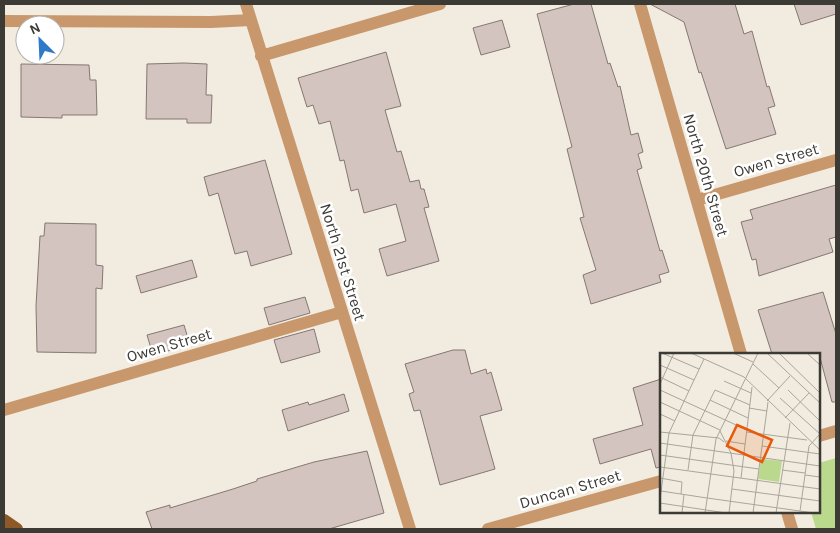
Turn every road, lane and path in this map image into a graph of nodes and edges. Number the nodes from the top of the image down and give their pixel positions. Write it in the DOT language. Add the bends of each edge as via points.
graph roads {
  1 [pos="246,4"];
  2 [pos="440,4"];
  3 [pos="640,4"];
  4 [pos="252,20"];
  5 [pos="4,21"];
  6 [pos="261,56"];
  7 [pos="836,160"];
  8 [pos="697,200"];
  9 [pos="342,312"];
  10 [pos="741,353"];
  11 [pos="4,410"];
  12 [pos="836,431"];
  13 [pos="820,436"];
  14 [pos="660,481"];
  15 [pos="787,513"];
  16 [pos="4,520"];
  17 [pos="17,529"];
  18 [pos="410,529"];
  19 [pos="488,529"];
  20 [pos="792,529"];
  1 -- 4 [label="street, North 21st Street"];
  2 -- 6 [label="street"];
  3 -- 8 [label="street, North 20th Street"];
  4 -- 5 [label="street"];
  4 -- 6 [label="street, North 21st Street"];
  6 -- 9 [label="street, North 21st Street"];
  7 -- 8 [label="street, Owen Street"];
  8 -- 10 [label="street, North 20th Street"];
  9 -- 11 [label="street, Owen Street"];
  9 -- 18 [label="street, North 21st Street"];
  12 -- 13 [label="street"];
  14 -- 19 [label="street, Duncan Street"];
  15 -- 20 [label="street"];
  16 -- 17 [label="main road"];
}
